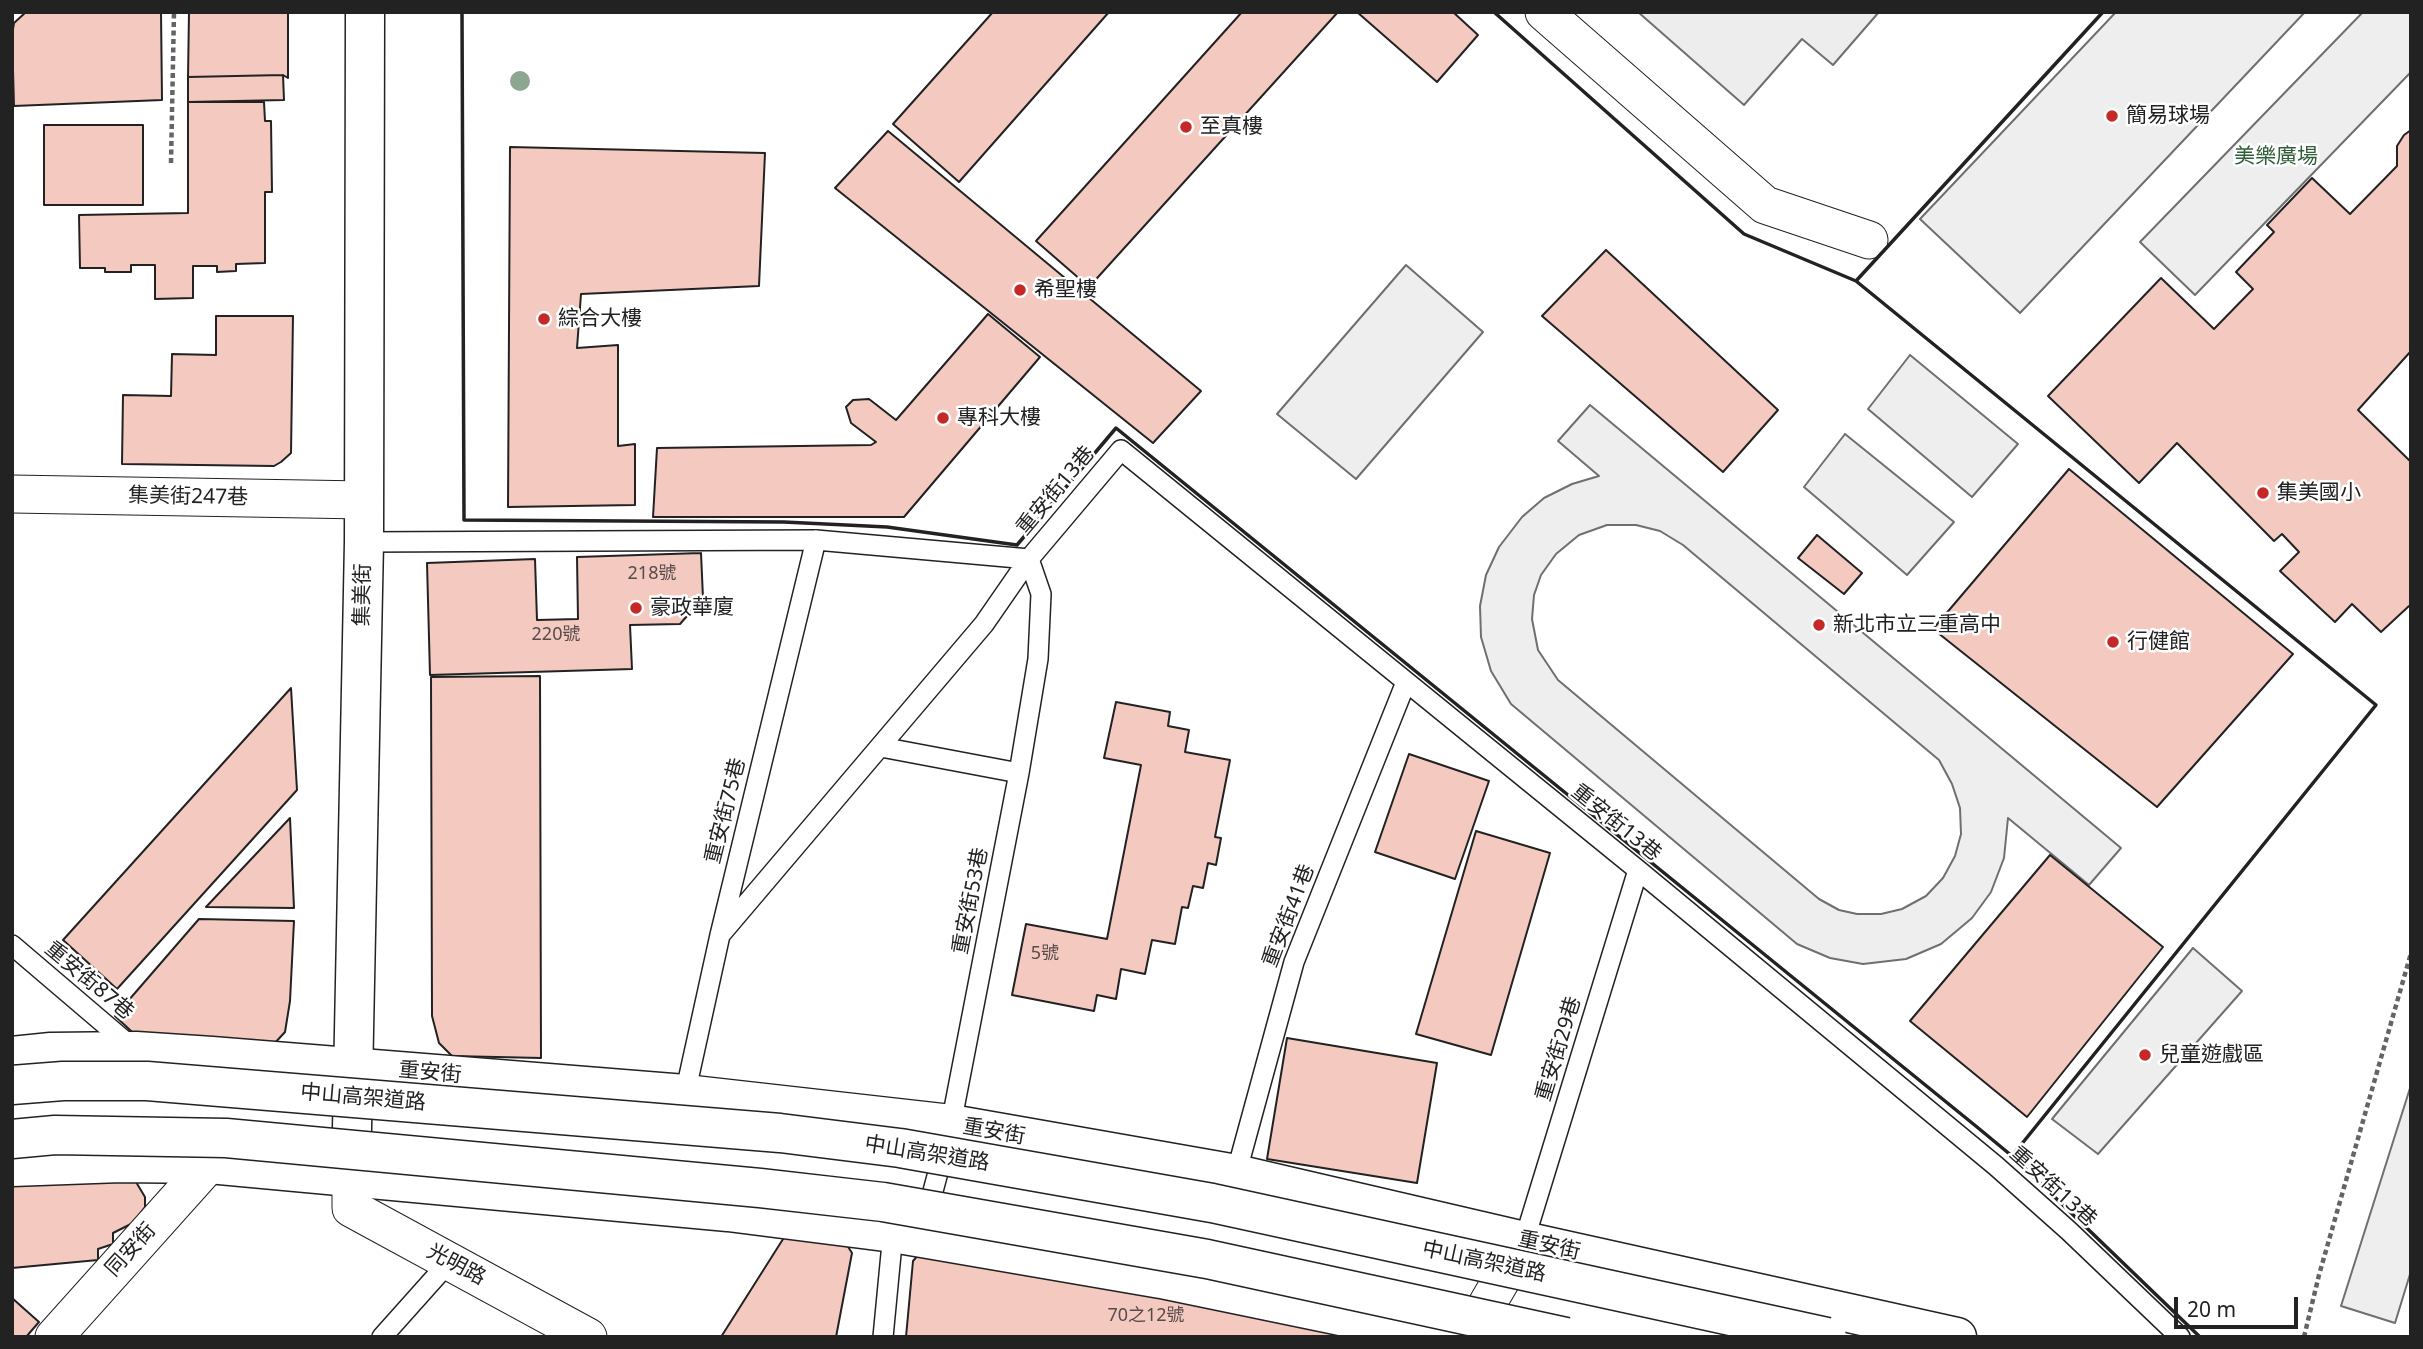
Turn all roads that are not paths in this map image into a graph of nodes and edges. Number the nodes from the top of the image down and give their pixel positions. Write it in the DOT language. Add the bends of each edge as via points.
graph roads {
  1 [pos="365,12"];
  2 [pos="1544,12"];
  3 [pos="1869,240"];
  4 [pos="12,494"];
  5 [pos="364,500"];
  6 [pos="816,540"];
  7 [pos="364,542"];
  8 [pos="1029,559"];
  9 [pos="1406,682"];
  10 [pos="881,747"];
  11 [pos="1019,773"];
  12 [pos="1638,870"];
  13 [pos="720,934"];
  14 [pos="12,945"];
  15 [pos="136,1051"];
  16 [pos="12,1056"];
  17 [pos="352,1067"];
  18 [pos="12,1085"];
  19 [pos="685,1094"];
  20 [pos="951,1124"];
  21 [pos="12,1139"];
  22 [pos="209,1164"];
  23 [pos="12,1167"];
  24 [pos="1236,1174"];
  25 [pos="351,1177"];
  26 [pos="893,1233"];
  27 [pos="1524,1241"];
  28 [pos="449,1262"];
  29 [pos="54,1337"];
  30 [pos="382,1337"];
  31 [pos="588,1337"];
  32 [pos="883,1337"];
  33 [pos="1442,1337"];
  34 [pos="1468,1337"];
  35 [pos="1566,1337"];
  36 [pos="1827,1337"];
  37 [pos="1957,1337"];
  38 [pos="2180,1337"];
  1 -- 5 [label="main road, 集美街"];
  2 -- 3 [label="street" via="1765,205"];
  4 -- 5 [label="street, 集美街247巷"];
  5 -- 7 [label="main road, 集美街"];
  6 -- 7 [label="lane"];
  6 -- 8 [label="lane"];
  6 -- 13 [label="lane, 重安街75巷"];
  7 -- 17 [label="main road, 集美街"];
  8 -- 9 [label="lane, 重安街13巷" via="1121,450"];
  8 -- 10 [label="lane" via="984,624"];
  8 -- 11 [label="lane, 重安街53巷" via="1041,594 1038,659"];
  9 -- 12 [label="lane, 重安街13巷"];
  9 -- 24 [label="lane, 重安街41巷" via="1294,962"];
  10 -- 11 [label="lane"];
  10 -- 13 [label="lane"];
  11 -- 20 [label="lane, 重安街53巷"];
  12 -- 27 [label="lane, 重安街29巷"];
  12 -- 38 [label="lane, 重安街13巷" via="1996,1166"];
  13 -- 19 [label="lane, 重安街75巷"];
  14 -- 15 [label="lane, 重安街87巷"];
  15 -- 16 [label="main road, 重安街"];
  15 -- 17 [label="main road, 重安街"];
  17 -- 19 [label="main road, 重安街"];
  17 -- 25 [label="main road, 集美街"];
  18 -- 36 [label="main road, 中山高架道路, bridge" via="147,1081 780,1133 900,1148 1212,1203"];
  19 -- 20 [label="main road, 重安街"];
  20 -- 24 [label="main road, 重安街"];
  20 -- 26 [label="lane, 重安街53巷" via="929,1206"];
  21 -- 35 [label="main road, bridge" via="55,1135 226,1138 883,1202 1195,1256"];
  22 -- 23 [label="main road"];
  22 -- 25 [label="main road"];
  22 -- 29 [label="street, 同安街"];
  24 -- 27 [label="main road, 重安街"];
  25 -- 26 [label="main road" via="728,1212"];
  25 -- 28 [label="street, 光明路" via="351,1208"];
  26 -- 32 [label="lane"];
  26 -- 33 [label="main road" via="1161,1279"];
  27 -- 34 [label="street"];
  27 -- 37 [label="main road, 重安街"];
  28 -- 30 [label="lane"];
  28 -- 31 [label="street, 光明路"];
}
